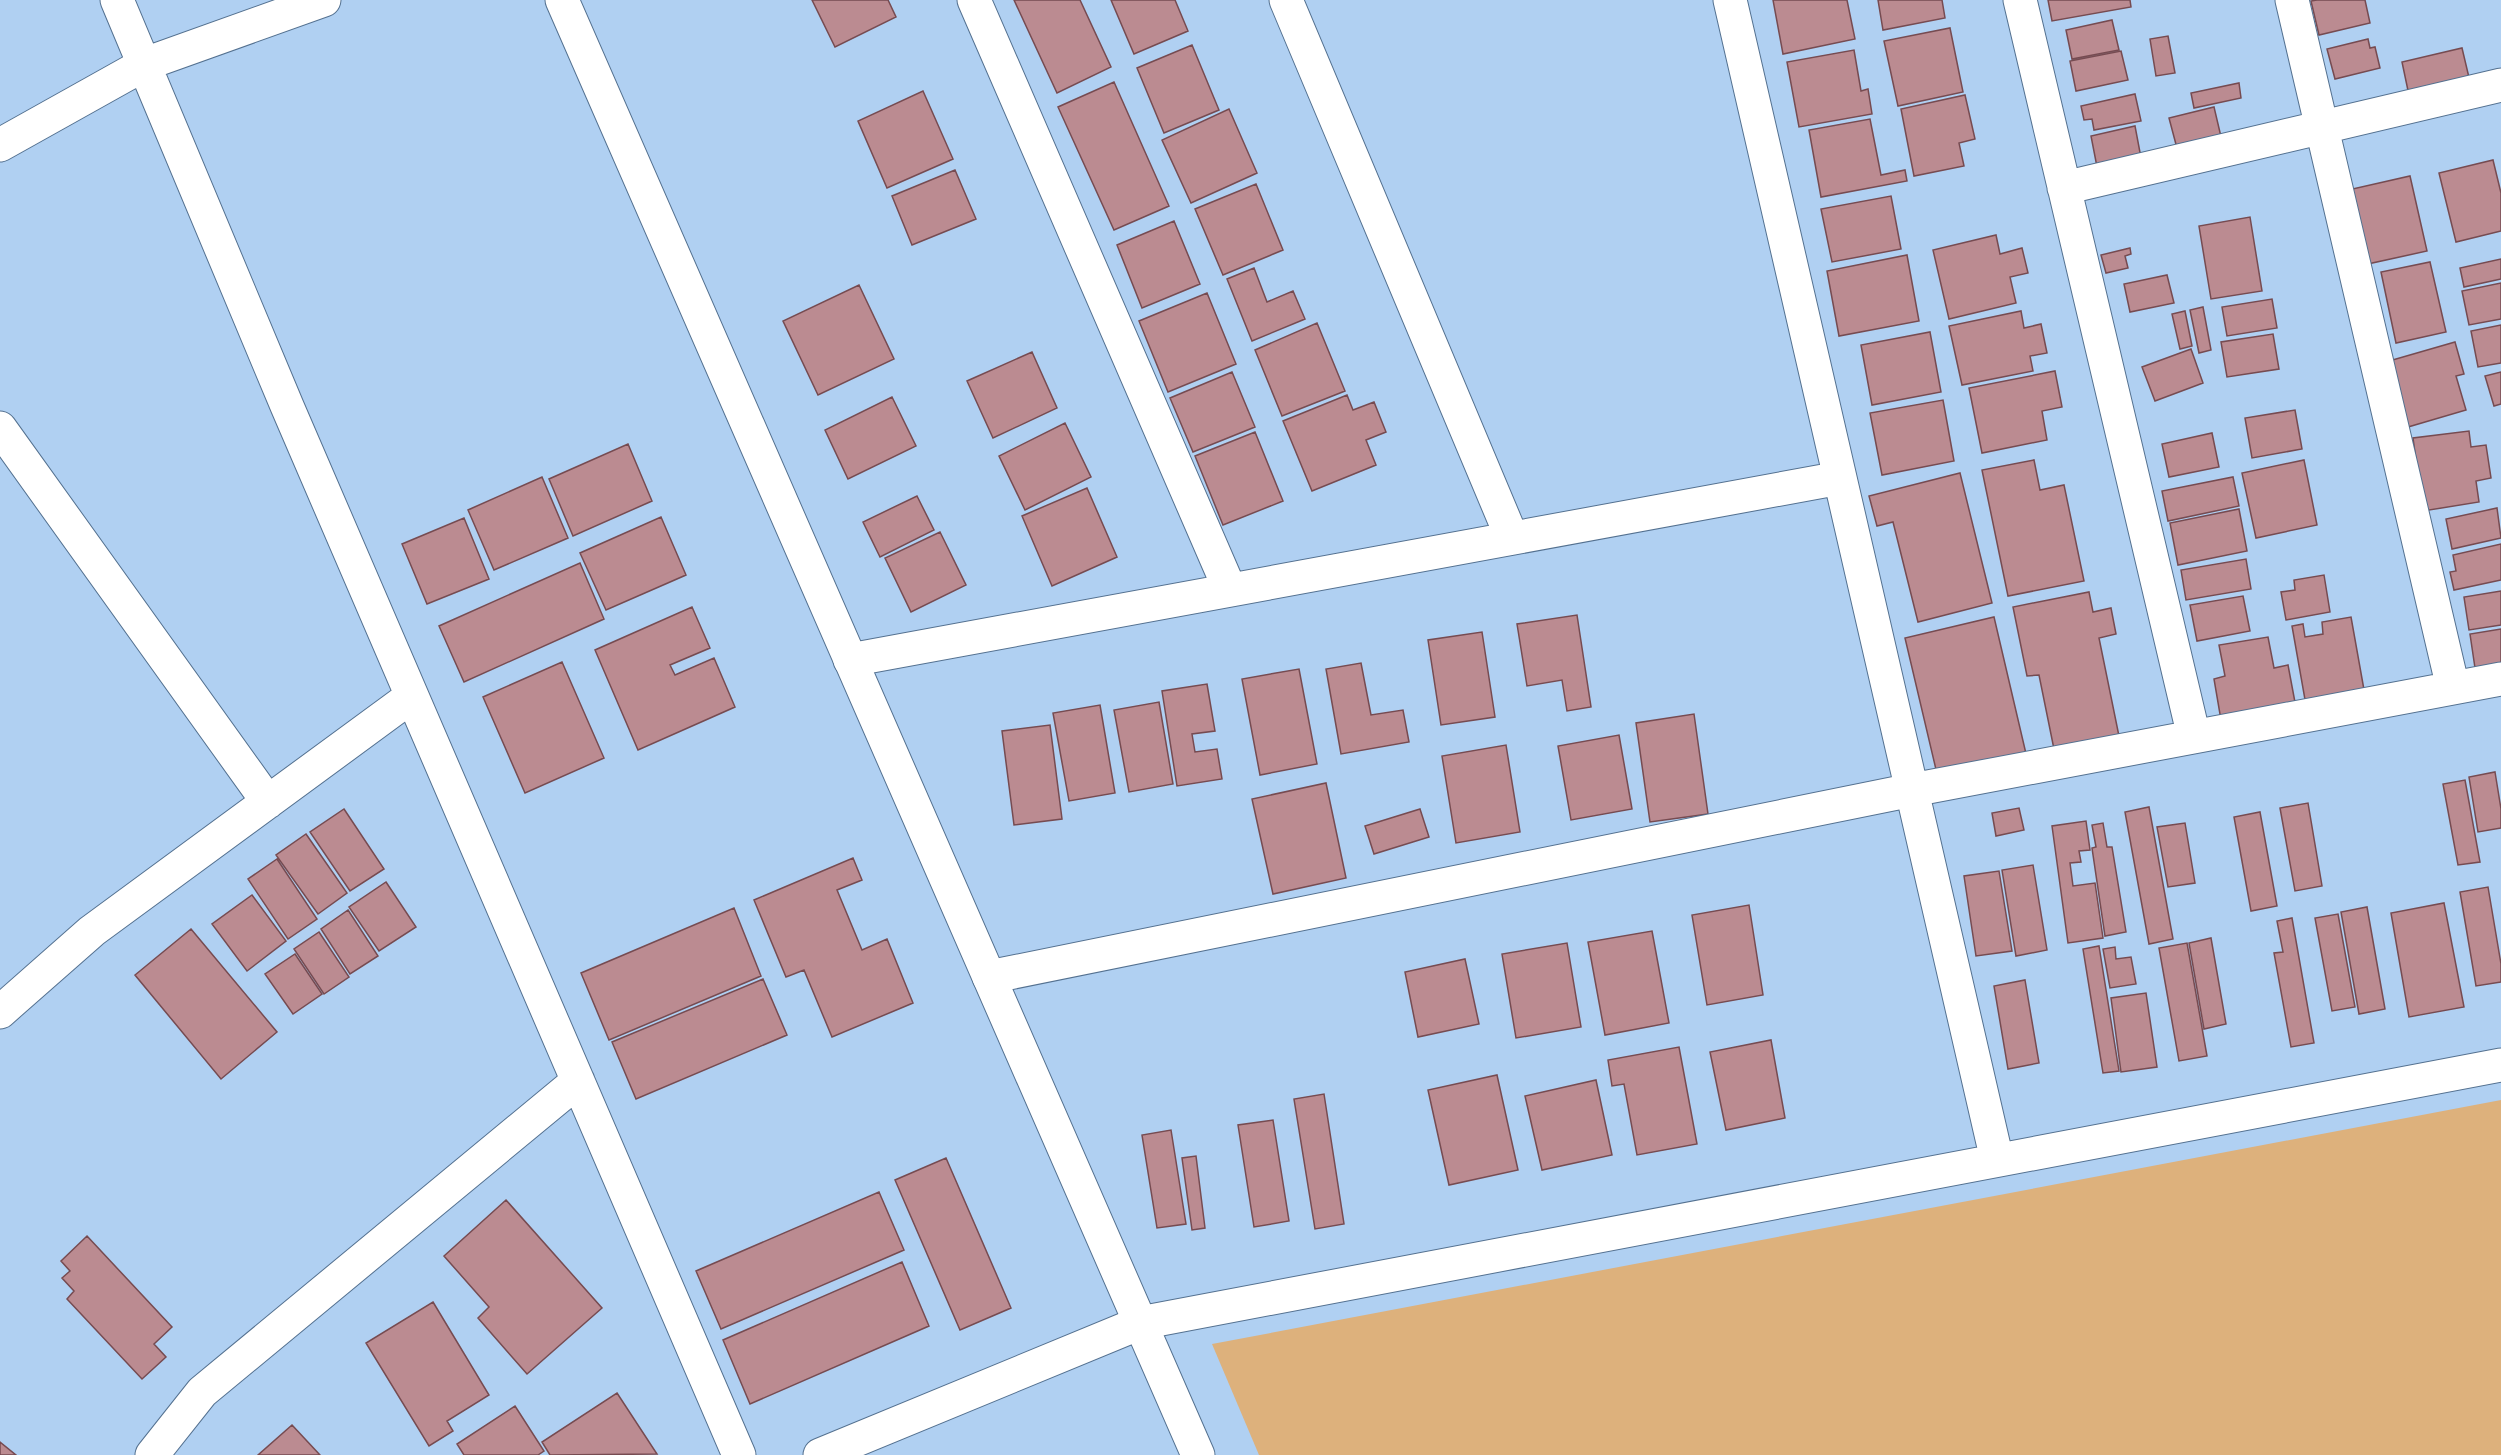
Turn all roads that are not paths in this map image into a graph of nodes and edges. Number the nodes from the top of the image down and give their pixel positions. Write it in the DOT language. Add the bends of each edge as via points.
graph roads {
  1 [pos="117,0"];
  2 [pos="324,0"];
  3 [pos="562,0"];
  4 [pos="974,0"];
  5 [pos="1286,0"];
  6 [pos="1730,0"];
  7 [pos="2020,0"];
  8 [pos="2292,0"];
  9 [pos="145,64"];
  10 [pos="2501,85"];
  11 [pos="2322,127"];
  12 [pos="0,145"];
  13 [pos="2064,188"];
  14 [pos="0,428"];
  15 [pos="1840,478"];
  16 [pos="1512,538"];
  17 [pos="1230,590"];
  18 [pos="850,660"];
  19 [pos="2501,679"];
  20 [pos="2453,688"];
  21 [pos="412,696"];
  22 [pos="2194,736"];
  23 [pos="1912,790"];
  24 [pos="268,802"];
  25 [pos="989,977"];
  26 [pos="0,1012"];
  27 [pos="2501,1065"];
  28 [pos="578,1081"];
  29 [pos="1997,1160"];
  30 [pos="1140,1323"];
  31 [pos="152,1455"];
  32 [pos="739,1455"];
  33 [pos="820,1455"];
  34 [pos="1198,1455"];
  1 -- 9 [label="street"];
  2 -- 9 [label="street"];
  3 -- 18 [label="street"];
  4 -- 17 [label="street"];
  5 -- 16 [label="street"];
  6 -- 15 [label="street"];
  7 -- 13 [label="street"];
  8 -- 11 [label="street"];
  9 -- 12 [label="street"];
  9 -- 21 [label="street"];
  10 -- 11 [label="street"];
  11 -- 13 [label="street"];
  11 -- 20 [label="street"];
  13 -- 22 [label="street"];
  14 -- 24 [label="street"];
  15 -- 16 [label="street"];
  15 -- 23 [label="street"];
  16 -- 17 [label="street"];
  17 -- 18 [label="street"];
  18 -- 25 [label="street"];
  19 -- 20 [label="street"];
  20 -- 22 [label="street"];
  21 -- 24 [label="street"];
  21 -- 28 [label="street"];
  22 -- 23 [label="street"];
  23 -- 25 [label="street"];
  23 -- 29 [label="street"];
  24 -- 26 [label="street" via="92,931"];
  25 -- 30 [label="street"];
  27 -- 29 [label="street"];
  28 -- 31 [label="street" via="202,1392"];
  28 -- 32 [label="street"];
  29 -- 30 [label="street"];
  30 -- 33 [label="street"];
  30 -- 34 [label="street"];
}
